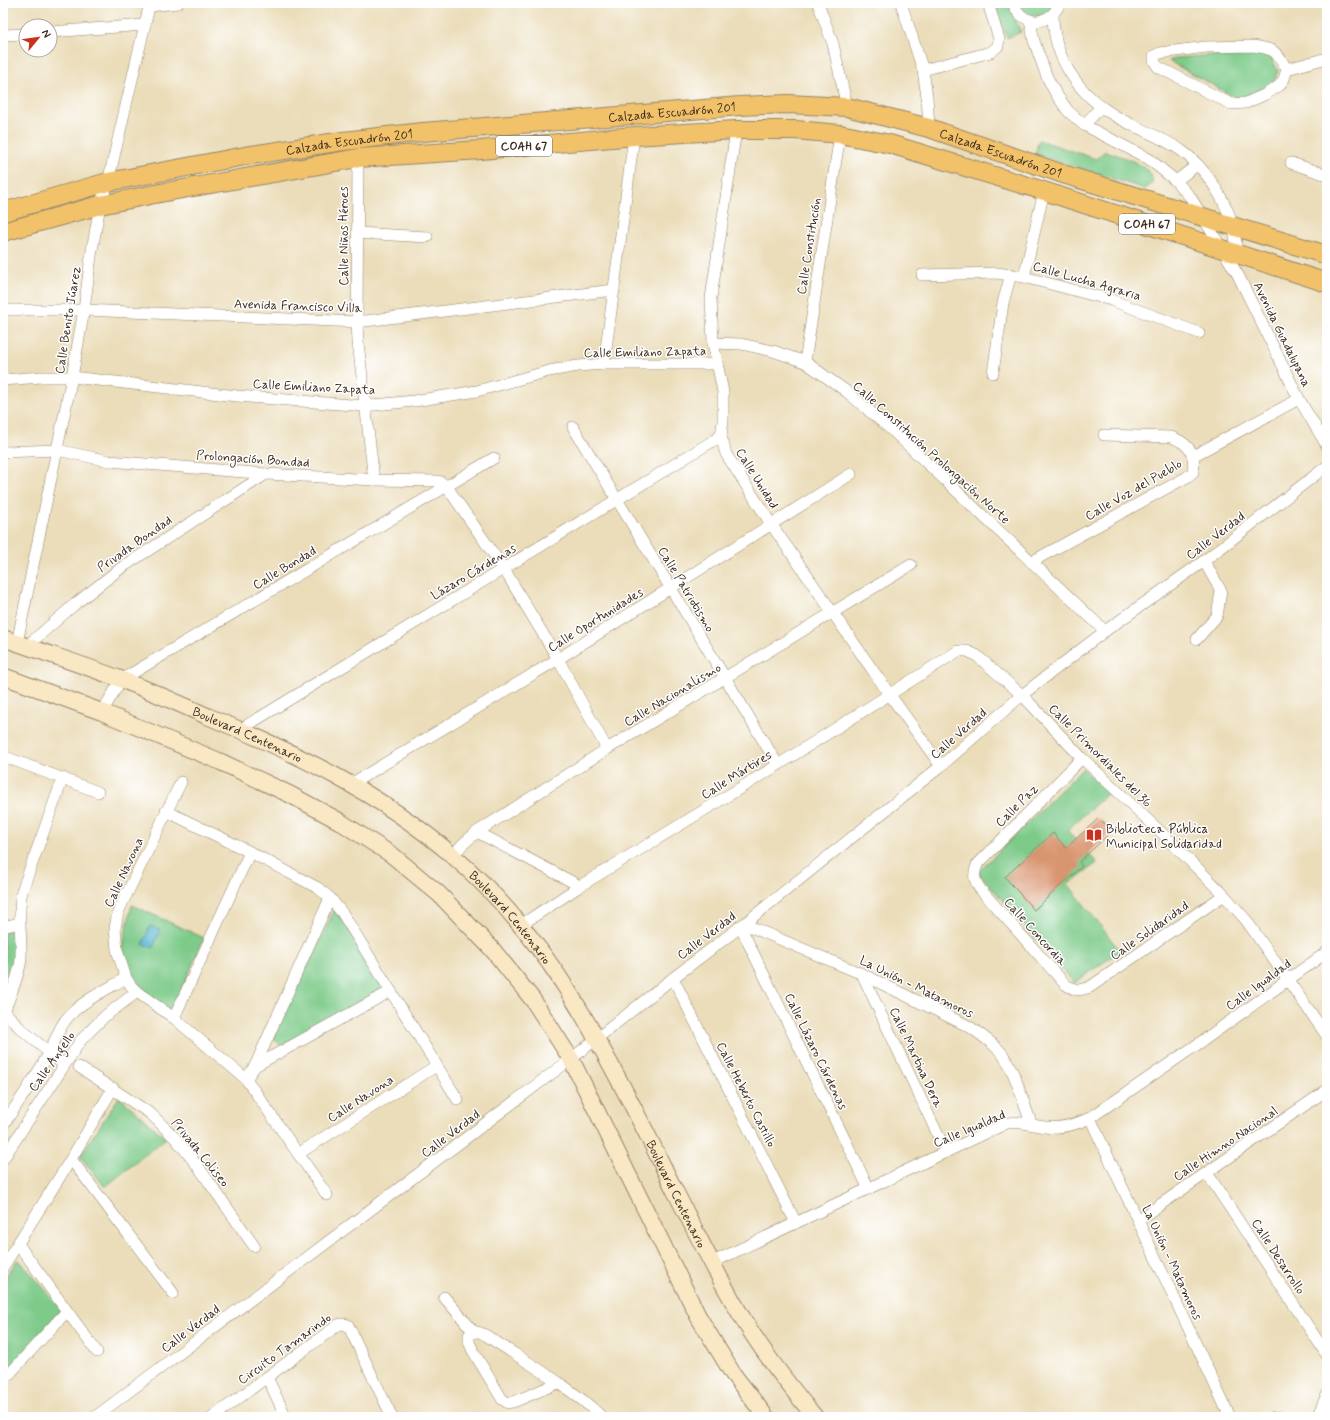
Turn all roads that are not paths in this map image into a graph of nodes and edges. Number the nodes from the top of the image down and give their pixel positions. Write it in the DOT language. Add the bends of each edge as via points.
graph roads {
  1 [pos="178,3"];
  2 [pos="818,3"];
  3 [pos="902,3"];
  4 [pos="988,3"];
  5 [pos="1012,3"];
  6 [pos="1060,3"];
  7 [pos="149,5"];
  8 [pos="1053,15"];
  9 [pos="1030,20"];
  10 [pos="145,25"];
  11 [pos="58,31"];
  12 [pos="18,34"];
  13 [pos="3,35"];
  14 [pos="1327,58"];
  15 [pos="1287,69"];
  16 [pos="923,70"];
  17 [pos="848,107"];
  18 [pos="1101,107"];
  19 [pos="1084,125"];
  20 [pos="929,128"];
  21 [pos="736,130"];
  22 [pos="840,134"];
  23 [pos="634,136"];
  24 [pos="358,158"];
  25 [pos="1291,163"];
  26 [pos="1197,164"];
  27 [pos="1066,175"];
  28 [pos="1327,175"];
  29 [pos="1176,181"];
  30 [pos="108,182"];
  31 [pos="1051,193"];
  32 [pos="100,205"];
  33 [pos="3,212"];
  34 [pos="1204,217"];
  35 [pos="1233,226"];
  36 [pos="3,232"];
  37 [pos="358,233"];
  38 [pos="427,237"];
  39 [pos="1230,251"];
  40 [pos="1327,255"];
  41 [pos="1011,274"];
  42 [pos="922,275"];
  43 [pos="1024,277"];
  44 [pos="1327,283"];
  45 [pos="614,290"];
  46 [pos="3,310"];
  47 [pos="84,310"];
  48 [pos="357,322"];
  49 [pos="1199,333"];
  50 [pos="713,343"];
  51 [pos="804,362"];
  52 [pos="604,364"];
  53 [pos="717,364"];
  54 [pos="993,373"];
  55 [pos="72,377"];
  56 [pos="3,380"];
  57 [pos="1299,399"];
  58 [pos="366,406"];
  59 [pos="573,427"];
  60 [pos="1104,435"];
  61 [pos="721,436"];
  62 [pos="1327,446"];
  63 [pos="57,450"];
  64 [pos="3,452"];
  65 [pos="1193,456"];
  66 [pos="494,458"];
  67 [pos="1327,466"];
  68 [pos="266,474"];
  69 [pos="851,474"];
  70 [pos="374,480"];
  71 [pos="447,486"];
  72 [pos="617,500"];
  73 [pos="771,524"];
  74 [pos="1204,561"];
  75 [pos="1031,562"];
  76 [pos="911,565"];
  77 [pos="504,569"];
  78 [pos="671,588"];
  79 [pos="833,613"];
  80 [pos="1105,631"];
  81 [pos="1197,639"];
  82 [pos="16,643"];
  83 [pos="967,650"];
  84 [pos="558,659"];
  85 [pos="3,676"];
  86 [pos="725,678"];
  87 [pos="121,680"];
  88 [pos="890,695"];
  89 [pos="1022,695"];
  90 [pos="102,712"];
  91 [pos="241,730"];
  92 [pos="607,749"];
  93 [pos="3,756"];
  94 [pos="1082,758"];
  95 [pos="778,765"];
  96 [pos="941,766"];
  97 [pos="63,778"];
  98 [pos="181,782"];
  99 [pos="351,784"];
  100 [pos="98,792"];
  101 [pos="166,811"];
  102 [pos="477,832"];
  103 [pos="250,852"];
  104 [pos="453,855"];
  105 [pos="973,873"];
  106 [pos="580,886"];
  107 [pos="1224,895"];
  108 [pos="330,898"];
  109 [pos="19,923"];
  110 [pos="521,925"];
  111 [pos="742,925"];
  112 [pos="3,927"];
  113 [pos="1327,952"];
  114 [pos="862,974"];
  115 [pos="126,978"];
  116 [pos="673,978"];
  117 [pos="1287,980"];
  118 [pos="1090,987"];
  119 [pos="391,991"];
  120 [pos="137,992"];
  121 [pos="4,1011"];
  122 [pos="174,1018"];
  123 [pos="1327,1036"];
  124 [pos="597,1039"];
  125 [pos="49,1054"];
  126 [pos="571,1059"];
  127 [pos="64,1065"];
  128 [pos="79,1066"];
  129 [pos="255,1066"];
  130 [pos="436,1066"];
  131 [pos="246,1079"];
  132 [pos="113,1088"];
  133 [pos="1327,1090"];
  134 [pos="458,1100"];
  135 [pos="1090,1118"];
  136 [pos="1031,1123"];
  137 [pos="3,1125"];
  138 [pos="946,1152"];
  139 [pos="298,1154"];
  140 [pos="3,1159"];
  141 [pos="71,1159"];
  142 [pos="1207,1173"];
  143 [pos="869,1189"];
  144 [pos="327,1195"];
  145 [pos="1138,1220"];
  146 [pos="796,1223"];
  147 [pos="18,1244"];
  148 [pos="254,1246"];
  149 [pos="711,1263"];
  150 [pos="3,1267"];
  151 [pos="173,1293"];
  152 [pos="444,1298"];
  153 [pos="67,1311"];
  154 [pos="474,1332"];
  155 [pos="97,1352"];
  156 [pos="1327,1355"];
  157 [pos="267,1377"];
  158 [pos="3,1381"];
  159 [pos="558,1383"];
  160 [pos="1327,1395"];
  161 [pos="94,1417"];
  162 [pos="213,1417"];
  163 [pos="286,1417"];
  164 [pos="392,1417"];
  165 [pos="602,1417"];
  166 [pos="766,1417"];
  167 [pos="815,1417"];
  168 [pos="1230,1417"];
  169 [pos="1274,1417"];
  170 [pos="1287,1417"];
  171 [pos="1318,1417"];
  1 -- 7 [label="street"];
  2 -- 17 [label="street" via="833,44"];
  3 -- 16 [label="street"];
  4 -- 16 [label="street" via="999,39 998,46 991,52"];
  5 -- 9 [label="street" via="1021,17"];
  6 -- 8 [label="street"];
  7 -- 10 [label="street, Calle Benito Júarez"];
  8 -- 9 [label="street" via="1042,21"];
  8 -- 18 [label="street" via="1053,29 1061,58 1083,91"];
  9 -- 19 [label="street" via="1040,61 1056,94 1068,111"];
  10 -- 11 [label="street"];
  10 -- 30 [label="street, Calle Benito Júarez"];
  12 -- 13 [label="street"];
  14 -- 15 [label="street"];
  15 -- 15 [label="street" via="1279,86 1246,103 1231,104 1158,67 1154,56 1206,47 1253,46 1271,49"];
  16 -- 20 [label="street"];
  17 -- 20 [label="main road, Calzada Escuadrón 201 / COAH 67"];
  17 -- 30 [label="main road, Calzada Escuadrón 201 / COAH 67" via="788,104 740,106 423,132 245,156"];
  18 -- 19 [label="street"];
  18 -- 26 [label="street" via="1168,142"];
  19 -- 29 [label="street" via="1149,159"];
  20 -- 27 [label="main road, Calzada Escuadrón 201 / COAH 67"];
  21 -- 22 [label="main road, Calzada Escuadrón 201 / COAH 67" via="795,130"];
  21 -- 23 [label="main road, Calzada Escuadrón 201 / COAH 67"];
  21 -- 50 [label="street, Calle Unidad" via="711,298"];
  22 -- 31 [label="main road, Calzada Escuadrón 201 / COAH 67" via="890,144"];
  22 -- 51 [label="street, Calle Constitución"];
  23 -- 24 [label="main road, Calzada Escuadrón 201 / COAH 67"];
  23 -- 45 [label="street"];
  24 -- 32 [label="main road, Calzada Escuadrón 201 / COAH 67"];
  24 -- 37 [label="street, Calle Niños Héroes"];
  25 -- 28 [label="street"];
  26 -- 29 [label="street"];
  26 -- 35 [label="street" via="1223,201"];
  27 -- 31 [label="main road"];
  27 -- 34 [label="main road, Calzada Escuadrón 201 / COAH 67"];
  29 -- 34 [label="street"];
  30 -- 32 [label="street, Calle Benito Júarez"];
  30 -- 33 [label="main road, Calzada Escuadrón 201 / COAH 67"];
  31 -- 39 [label="main road, Calzada Escuadrón 201 / COAH 67"];
  31 -- 43 [label="street"];
  32 -- 36 [label="main road, Calzada Escuadrón 201 / COAH 67"];
  32 -- 47 [label="street, Calle Benito Júarez"];
  34 -- 35 [label="main road, Calzada Escuadrón 201 / COAH 67"];
  34 -- 39 [label="street"];
  35 -- 39 [label="street"];
  35 -- 40 [label="main road, Calzada Escuadrón 201 / COAH 67"];
  37 -- 38 [label="street"];
  37 -- 48 [label="street, Calle Niños Héroes"];
  39 -- 44 [label="main road, Calzada Escuadrón 201 / COAH 67"];
  39 -- 57 [label="street, Avenida Guadalupana" via="1238,275"];
  41 -- 42 [label="street, Calle Lucha Agraria"];
  41 -- 43 [label="street, Calle Lucha Agraria"];
  41 -- 54 [label="street" via="1003,303"];
  43 -- 49 [label="street, Calle Lucha Agraria" via="1111,300"];
  45 -- 48 [label="street, Avenida Francisco Villa"];
  45 -- 52 [label="street"];
  46 -- 47 [label="street, Avenida Francisco Villa"];
  47 -- 48 [label="street, Avenida Francisco Villa"];
  47 -- 55 [label="street, Calle Benito Júarez"];
  48 -- 58 [label="street, Calle Niños Héroes"];
  50 -- 51 [label="street, Calle Constitución Prolongación Norte" via="741,344 773,351"];
  50 -- 53 [label="street, Calle Unidad"];
  51 -- 75 [label="street, Calle Constitución Prolongación Norte" via="846,391 894,432"];
  52 -- 53 [label="street, Calle Emiliano Zapata"];
  52 -- 58 [label="street, Calle Emiliano Zapata" via="549,371 477,390"];
  53 -- 61 [label="street, Calle Unidad" via="723,392"];
  55 -- 56 [label="street, Calle Emiliano Zapata"];
  55 -- 58 [label="street, Calle Emiliano Zapata" via="238,396"];
  55 -- 63 [label="street, Calle Benito Júarez"];
  57 -- 62 [label="street, Avenida Guadalupana"];
  57 -- 65 [label="street, Calle Voz del Pueblo"];
  58 -- 70 [label="street, Calle Niños Héroes"];
  59 -- 72 [label="street, Calle Patriotismo"];
  60 -- 65 [label="street" via="1171,437 1180,440"];
  61 -- 72 [label="street, Lázaro Cárdenas"];
  61 -- 73 [label="street, Calle Unidad" via="726,454"];
  63 -- 64 [label="street, Prolongación Bondad"];
  63 -- 68 [label="street, Prolongación Bondad" via="109,461"];
  63 -- 82 [label="street, Calle Benito Júarez"];
  65 -- 75 [label="street, Calle Voz del Pueblo" via="1194,466 1187,477"];
  66 -- 71 [label="street, Calle Bondad"];
  67 -- 74 [label="street, Calle Verdad"];
  68 -- 70 [label="street, Prolongación Bondad"];
  68 -- 82 [label="street, Privada Bondad" via="120,568 75,604"];
  69 -- 73 [label="street, Calle Oportunidades"];
  70 -- 71 [label="street, Prolongación Bondad" via="436,481"];
  71 -- 77 [label="street"];
  71 -- 87 [label="street, Calle Bondad"];
  72 -- 77 [label="street, Lázaro Cárdenas"];
  72 -- 78 [label="street, Calle Patriotismo"];
  73 -- 78 [label="street, Calle Oportunidades"];
  73 -- 79 [label="street, Calle Unidad"];
  74 -- 80 [label="street, Calle Verdad"];
  74 -- 81 [label="street" via="1221,591 1217,616"];
  75 -- 80 [label="street, Calle Constitución Prolongación Norte"];
  76 -- 79 [label="street, Calle Nacionalismo"];
  77 -- 84 [label="street"];
  77 -- 91 [label="street, Lázaro Cárdenas"];
  78 -- 84 [label="street, Calle Oportunidades"];
  78 -- 86 [label="street, Calle Patriotismo"];
  79 -- 86 [label="street, Calle Nacionalismo"];
  79 -- 88 [label="street, Calle Unidad"];
  80 -- 89 [label="street, Calle Verdad"];
  82 -- 87 [label="main road, Boulevard Centenario"];
  83 -- 88 [label="street, Calle Mártires" via="958,651"];
  83 -- 89 [label="street, Calle Primordiales del 36"];
  84 -- 92 [label="street"];
  84 -- 99 [label="street, Calle Oportunidades"];
  85 -- 90 [label="main road"];
  86 -- 92 [label="street, Calle Nacionalismo"];
  86 -- 95 [label="street, Calle Patriotismo"];
  87 -- 90 [label="street, Calle Bondad"];
  87 -- 91 [label="main road, Boulevard Centenario"];
  88 -- 95 [label="street, Calle Mártires"];
  88 -- 96 [label="street, Calle Unidad"];
  89 -- 94 [label="street, Calle Primordiales del 36"];
  89 -- 96 [label="street, Calle Verdad"];
  90 -- 126 [label="main road" via="292,795 339,820 392,855 439,894 492,949 533,1000"];
  91 -- 99 [label="main road, Boulevard Centenario" via="298,755"];
  92 -- 102 [label="street, Calle Nacionalismo"];
  93 -- 97 [label="street"];
  94 -- 105 [label="street, Calle Paz" via="977,865"];
  94 -- 107 [label="street, Calle Primordiales del 36"];
  95 -- 106 [label="street, Calle Mártires"];
  96 -- 111 [label="street, Calle Verdad"];
  97 -- 100 [label="street"];
  97 -- 109 [label="street" via="22,891"];
  98 -- 101 [label="street, Calle Navona"];
  99 -- 104 [label="main road, Boulevard Centenario"];
  101 -- 103 [label="street"];
  101 -- 115 [label="street, Calle Navona" via="118,912 115,928 117,950"];
  102 -- 104 [label="street, Calle Nacionalismo"];
  102 -- 106 [label="street"];
  103 -- 108 [label="street" via="318,888"];
  103 -- 122 [label="street"];
  104 -- 110 [label="main road, Boulevard Centenario"];
  105 -- 118 [label="street, Calle Concordia" via="974,881 980,889 1064,984 1073,990"];
  106 -- 110 [label="street, Calle Mártires"];
  107 -- 117 [label="street, Calle Primordiales del 36" via="1246,920"];
  107 -- 118 [label="street, Calle Solidaridad"];
  108 -- 119 [label="street" via="343,914"];
  108 -- 129 [label="street"];
  109 -- 112 [label="street"];
  109 -- 121 [label="street" via="21,959"];
  110 -- 124 [label="main road, Boulevard Centenario" via="561,980"];
  111 -- 114 [label="street, La Unión - Matamoros"];
  111 -- 116 [label="street, Calle Verdad"];
  111 -- 143 [label="street, Calle Lázaro Cárdenas"];
  113 -- 117 [label="street, Calle Igualdad"];
  114 -- 136 [label="street, La Unión - Matamoros" via="986,1037 1000,1051 1011,1071"];
  114 -- 138 [label="street, Calle Martina Dera"];
  115 -- 120 [label="street, Calle Navona"];
  115 -- 125 [label="street, Calle Angello" via="70,1013"];
  116 -- 124 [label="street, Calle Verdad"];
  116 -- 146 [label="street, Calle Heberto Castillo"];
  117 -- 123 [label="street, Calle Primordiales del 36"];
  117 -- 135 [label="street, Calle Igualdad"];
  119 -- 129 [label="street"];
  119 -- 130 [label="street"];
  120 -- 122 [label="street, Calle Navona"];
  120 -- 127 [label="street, Calle Angello" via="92,1028"];
  121 -- 125 [label="street"];
  122 -- 131 [label="street, Calle Navona"];
  124 -- 126 [label="street, Calle Verdad"];
  124 -- 149 [label="main road, Boulevard Centenario"];
  125 -- 127 [label="street"];
  125 -- 137 [label="street, Calle Angello" via="25,1095"];
  126 -- 161 [label="street, Calle Verdad"];
  126 -- 166 [label="main road" via="698,1316 733,1374"];
  127 -- 140 [label="street, Calle Angello"];
  128 -- 132 [label="street, Privada Coliseo"];
  129 -- 131 [label="street"];
  130 -- 134 [label="street"];
  130 -- 139 [label="street, Calle Navona"];
  131 -- 139 [label="street, Calle Navona"];
  132 -- 141 [label="street"];
  132 -- 148 [label="street, Privada Coliseo" via="151,1114 175,1138"];
  133 -- 142 [label="street, Calle Himno Nacional"];
  135 -- 136 [label="street, Calle Igualdad" via="1070,1126 1044,1127"];
  135 -- 145 [label="street, La Unión - Matamoros"];
  136 -- 138 [label="street, Calle Igualdad" via="1008,1123"];
  138 -- 143 [label="street, Calle Igualdad"];
  139 -- 144 [label="street, Calle Navona"];
  141 -- 147 [label="street"];
  141 -- 151 [label="street"];
  142 -- 145 [label="street, Calle Himno Nacional"];
  142 -- 156 [label="street, Calle Desarrollo"];
  143 -- 146 [label="street, Calle Igualdad"];
  145 -- 168 [label="street, La Unión - Matamoros"];
  146 -- 149 [label="street, Calle Igualdad"];
  147 -- 150 [label="street"];
  147 -- 153 [label="street"];
  149 -- 167 [label="main road, Boulevard Centenario" via="748,1327"];
  152 -- 154 [label="street"];
  153 -- 155 [label="street"];
  153 -- 158 [label="street"];
  154 -- 159 [label="street" via="487,1336"];
  154 -- 159 [label="street" via="469,1335 473,1351 502,1399 508,1403"];
  157 -- 162 [label="street, Circuito Tamarindo"];
  157 -- 163 [label="street"];
  157 -- 164 [label="street, Circuito Tamarindo" via="338,1325 348,1325"];
  159 -- 165 [label="street"];
  160 -- 171 [label="street"];
  169 -- 170 [label="street"];
}
